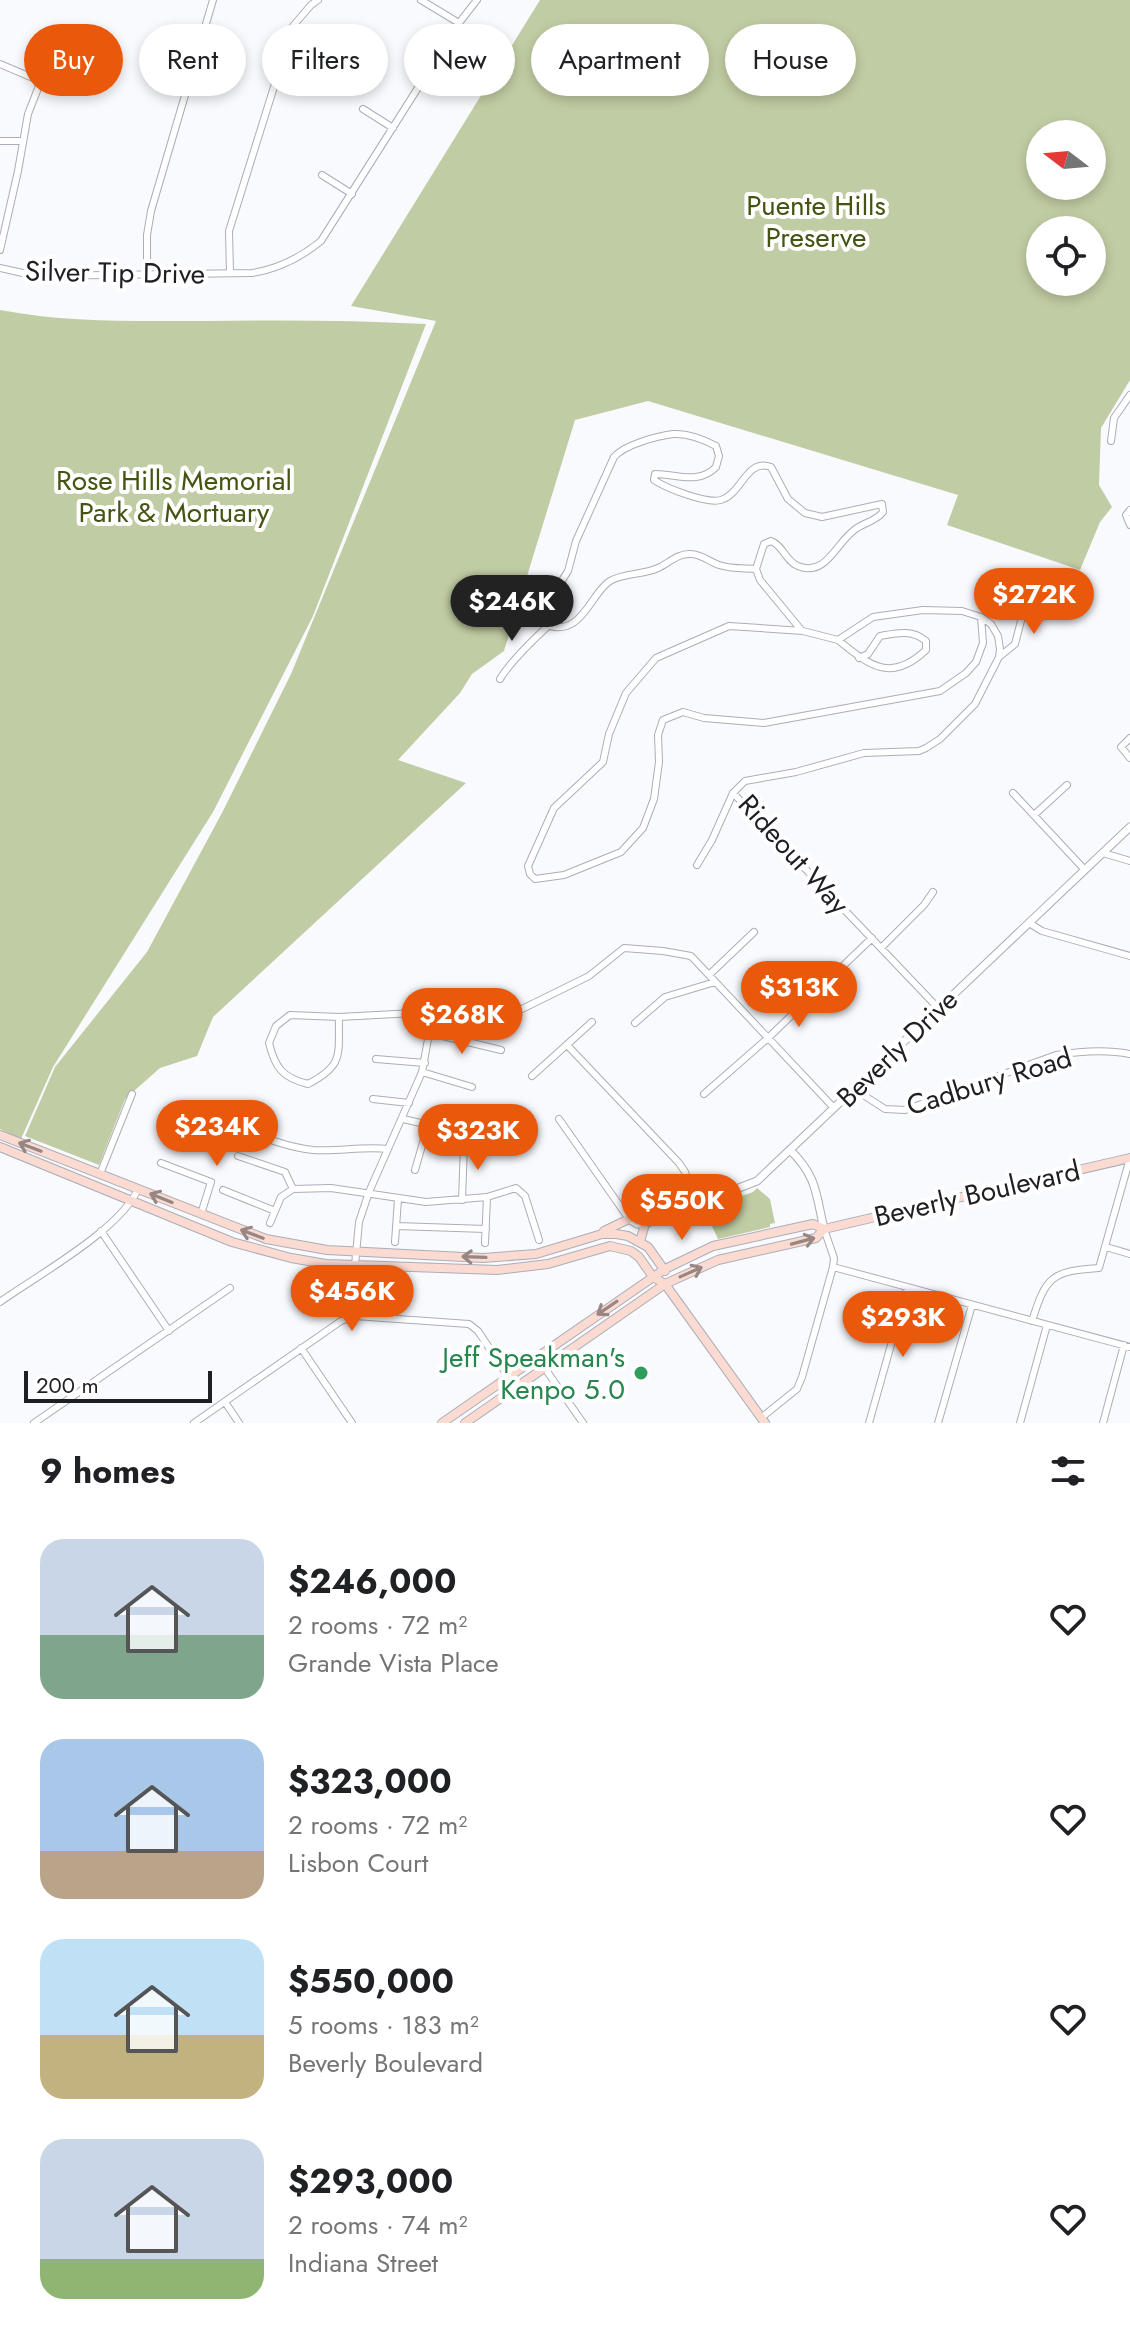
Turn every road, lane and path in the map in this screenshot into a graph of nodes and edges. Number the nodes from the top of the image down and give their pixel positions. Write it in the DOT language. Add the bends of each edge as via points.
graph roads {
  1 [pos="213,0"];
  2 [pos="318,0"];
  3 [pos="421,0"];
  4 [pos="477,0"];
  5 [pos="459,23"];
  6 [pos="0,64"];
  7 [pos="24,74"];
  8 [pos="35,96"];
  9 [pos="363,109"];
  10 [pos="393,128"];
  11 [pos="0,141"];
  12 [pos="23,141"];
  13 [pos="322,175"];
  14 [pos="352,194"];
  15 [pos="0,250"];
  16 [pos="0,268"];
  17 [pos="230,273"];
  18 [pos="147,275"];
  19 [pos="1130,395"];
  20 [pos="1111,441"];
  21 [pos="1130,510"];
  22 [pos="1130,525"];
  23 [pos="756,569"];
  24 [pos="1029,590"];
  25 [pos="981,617"];
  26 [pos="548,626"];
  27 [pos="803,631"];
  28 [pos="838,640"];
  29 [pos="999,657"];
  30 [pos="859,658"];
  31 [pos="500,679"];
  32 [pos="1130,738"];
  33 [pos="1130,758"];
  34 [pos="1067,785"];
  35 [pos="733,793"];
  36 [pos="1013,793"];
  37 [pos="1034,815"];
  38 [pos="1130,827"];
  39 [pos="1103,853"];
  40 [pos="1130,861"];
  41 [pos="697,865"];
  42 [pos="1085,870"];
  43 [pos="933,892"];
  44 [pos="1029,923"];
  45 [pos="754,932"];
  46 [pos="872,938"];
  47 [pos="881,948"];
  48 [pos="1130,956"];
  49 [pos="709,975"];
  50 [pos="715,982"];
  51 [pos="496,1008"];
  52 [pos="939,1009"];
  53 [pos="339,1017"];
  54 [pos="592,1022"];
  55 [pos="635,1023"];
  56 [pos="430,1033"];
  57 [pos="768,1038"];
  58 [pos="567,1045"];
  59 [pos="501,1050"];
  60 [pos="1130,1054"];
  61 [pos="376,1059"];
  62 [pos="425,1063"];
  63 [pos="422,1072"];
  64 [pos="532,1076"];
  65 [pos="472,1087"];
  66 [pos="854,1089"];
  67 [pos="132,1094"];
  68 [pos="704,1094"];
  69 [pos="373,1099"];
  70 [pos="409,1103"];
  71 [pos="834,1108"];
  72 [pos="403,1119"];
  73 [pos="559,1119"];
  74 [pos="428,1125"];
  75 [pos="241,1128"];
  76 [pos="451,1130"];
  77 [pos="0,1135"];
  78 [pos="464,1144"];
  79 [pos="0,1147"];
  80 [pos="388,1149"];
  81 [pos="790,1150"];
  82 [pos="238,1156"];
  83 [pos="1130,1158"];
  84 [pos="161,1163"];
  85 [pos="415,1170"];
  86 [pos="100,1174"];
  87 [pos="138,1189"];
  88 [pos="293,1189"];
  89 [pos="223,1190"];
  90 [pos="369,1192"];
  91 [pos="487,1197"];
  92 [pos="398,1199"];
  93 [pos="462,1200"];
  94 [pos="132,1202"];
  95 [pos="696,1206"];
  96 [pos="275,1211"];
  97 [pos="201,1214"];
  98 [pos="637,1222"];
  99 [pos="270,1223"];
  100 [pos="396,1226"];
  101 [pos="486,1229"];
  102 [pos="824,1229"];
  103 [pos="101,1231"];
  104 [pos="602,1234"];
  105 [pos="539,1240"];
  106 [pos="395,1242"];
  107 [pos="640,1242"];
  108 [pos="485,1243"];
  109 [pos="1106,1247"];
  110 [pos="552,1251"];
  111 [pos="356,1252"];
  112 [pos="1130,1254"];
  113 [pos="555,1262"];
  114 [pos="355,1265"];
  115 [pos="833,1267"];
  116 [pos="665,1269"];
  117 [pos="653,1277"];
  118 [pos="665,1284"];
  119 [pos="230,1288"];
  120 [pos="907,1288"];
  121 [pos="0,1302"];
  122 [pos="972,1305"];
  123 [pos="1032,1321"];
  124 [pos="1047,1325"];
  125 [pos="169,1331"];
  126 [pos="1127,1346"];
  127 [pos="301,1348"];
  128 [pos="537,1357"];
  129 [pos="545,1367"];
  130 [pos="508,1376"];
  131 [pos="515,1387"];
  132 [pos="225,1402"];
  133 [pos="458,1412"];
  134 [pos="763,1420"];
  135 [pos="34,1423"];
  136 [pos="194,1423"];
  137 [pos="239,1423"];
  138 [pos="352,1423"];
  139 [pos="442,1423"];
  140 [pos="466,1423"];
  141 [pos="583,1423"];
  142 [pos="869,1423"];
  143 [pos="938,1423"];
  144 [pos="1020,1423"];
  145 [pos="1103,1423"];
  1 -- 18 [label="street" via="151,211"];
  2 -- 17 [label="street" via="293,26 229,231"];
  3 -- 5 [label="street"];
  4 -- 5 [label="street, Silver Tip Drive"];
  5 -- 10 [label="street, Silver Tip Drive"];
  6 -- 7 [label="street"];
  8 -- 12 [label="street"];
  9 -- 10 [label="street"];
  10 -- 14 [label="street, Silver Tip Drive"];
  11 -- 12 [label="street"];
  12 -- 15 [label="street"];
  13 -- 14 [label="street"];
  14 -- 17 [label="street, Silver Tip Drive" via="321,241 307,252 275,270"];
  16 -- 18 [label="street, Silver Tip Drive" via="36,276"];
  17 -- 18 [label="street, Silver Tip Drive"];
  19 -- 20 [label="street" via="1114,418"];
  21 -- 22 [label="street"];
  23 -- 26 [label="street" via="723,567 686,553 659,568 613,579 580,618"];
  23 -- 26 [label="street" via="764,544 771,541 796,566 817,567 852,532 879,517 882,504 822,517 805,513 788,499 771,467 764,465 748,473 728,496 709,501 660,484 653,476 692,478 716,467 716,446 702,438 672,434 625,447 614,457 568,571 545,607 542,618"];
  23 -- 27 [label="street"];
  24 -- 29 [label="street, Rideout Way" via="1015,644"];
  25 -- 27 [label="street" via="983,643 976,662 940,691 764,723 683,712 663,720 654,799 643,828 621,852 564,875 535,879 530,874 528,866 554,808 603,762 626,693 656,658 729,626"];
  25 -- 28 [label="street" via="923,610 873,617"];
  25 -- 29 [label="street" via="996,629"];
  26 -- 31 [label="street"];
  27 -- 28 [label="street"];
  28 -- 30 [label="street"];
  29 -- 35 [label="street, Rideout Way" via="975,704 926,748 864,753 750,779"];
  30 -- 30 [label="street" via="894,669 911,664 926,650 926,641 905,632 880,636"];
  32 -- 33 [label="street" via="1121,747"];
  34 -- 37 [label="street"];
  35 -- 41 [label="street"];
  35 -- 46 [label="street, Rideout Way"];
  36 -- 37 [label="street"];
  37 -- 42 [label="street"];
  38 -- 39 [label="street, Beverly Drive"];
  39 -- 40 [label="street"];
  39 -- 42 [label="street, Beverly Drive"];
  42 -- 44 [label="street, Beverly Drive"];
  43 -- 47 [label="street"];
  44 -- 48 [label="street"];
  44 -- 52 [label="street, Beverly Drive"];
  45 -- 49 [label="street"];
  46 -- 47 [label="street, Rideout Way"];
  46 -- 57 [label="street"];
  47 -- 52 [label="street, Rideout Way"];
  49 -- 50 [label="street"];
  49 -- 51 [label="street" via="691,956 624,948 589,976 520,1010 509,1015"];
  50 -- 55 [label="street" via="665,997"];
  50 -- 57 [label="street"];
  52 -- 66 [label="street, Beverly Drive"];
  53 -- 53 [label="street" via="338,1058 327,1074 308,1084 279,1071 269,1043 276,1026 290,1015"];
  53 -- 56 [label="street" via="433,1012"];
  54 -- 58 [label="street"];
  56 -- 59 [label="street"];
  56 -- 62 [label="street"];
  57 -- 68 [label="street"];
  57 -- 71 [label="street"];
  58 -- 64 [label="street"];
  58 -- 95 [label="street" via="679,1163"];
  60 -- 66 [label="street, Cadbury Road" via="1056,1055 905,1110 885,1109"];
  61 -- 62 [label="street"];
  62 -- 63 [label="street"];
  63 -- 65 [label="street"];
  63 -- 70 [label="street"];
  66 -- 71 [label="street, Beverly Drive"];
  67 -- 86 [label="street"];
  69 -- 70 [label="street"];
  70 -- 72 [label="street"];
  71 -- 81 [label="street, Beverly Drive"];
  72 -- 74 [label="street"];
  72 -- 80 [label="street"];
  73 -- 98 [label="street"];
  74 -- 76 [label="street"];
  74 -- 85 [label="street"];
  75 -- 80 [label="street" via="276,1143 315,1150"];
  86 -- 77 [label="main road, one-way"];
  78 -- 93 [label="street"];
  79 -- 94 [label="main road"];
  80 -- 90 [label="street"];
  81 -- 95 [label="street, Beverly Drive" via="750,1186"];
  81 -- 102 [label="street" via="813,1179"];
  82 -- 88 [label="street" via="285,1172"];
  83 -- 102 [label="main road, Beverly Boulevard"];
  83 -- 109 [label="street"];
  84 -- 97 [label="street" via="211,1182"];
  86 -- 87 [label="main road"];
  87 -- 94 [label="street"];
  97 -- 87 [label="main road, one-way"];
  88 -- 90 [label="street"];
  88 -- 96 [label="street" via="281,1197"];
  89 -- 96 [label="street"];
  90 -- 92 [label="street"];
  90 -- 111 [label="street"];
  91 -- 93 [label="street"];
  91 -- 101 [label="street"];
  91 -- 105 [label="street" via="509,1188 520,1190"];
  92 -- 93 [label="street"];
  92 -- 100 [label="street"];
  94 -- 103 [label="street"];
  94 -- 114 [label="main road" via="262,1252"];
  95 -- 98 [label="street, Beverly Drive"];
  96 -- 99 [label="street"];
  111 -- 97 [label="main road, one-way" via="296,1247"];
  98 -- 104 [label="main road"];
  98 -- 107 [label="main road"];
  100 -- 101 [label="street"];
  100 -- 106 [label="street"];
  101 -- 108 [label="street"];
  102 -- 115 [label="street"];
  102 -- 116 [label="main road, Beverly Boulevard" via="813,1224 713,1246"];
  118 -- 102 [label="main road, Beverly Boulevard, one-way" via="718,1260 816,1238"];
  103 -- 121 [label="street"];
  103 -- 125 [label="street"];
  104 -- 107 [label="main road"];
  104 -- 110 [label="main road"];
  107 -- 116 [label="main road"];
  109 -- 112 [label="street"];
  109 -- 123 [label="street" via="1099,1268 1056,1276 1043,1288"];
  110 -- 111 [label="main road, one-way" via="483,1258"];
  110 -- 113 [label="main road"];
  111 -- 114 [label="street"];
  113 -- 114 [label="main road" via="497,1270"];
  113 -- 117 [label="main road" via="619,1247 639,1257"];
  115 -- 120 [label="street"];
  115 -- 134 [label="street" via="797,1389"];
  116 -- 117 [label="main road, Beverly Boulevard"];
  116 -- 118 [label="main road"];
  117 -- 118 [label="main road"];
  117 -- 128 [label="main road, Beverly Boulevard, one-way"];
  118 -- 129 [label="main road, Beverly Boulevard"];
  118 -- 134 [label="main road"];
  119 -- 125 [label="street"];
  120 -- 122 [label="street"];
  120 -- 142 [label="street"];
  122 -- 123 [label="street"];
  122 -- 143 [label="street"];
  123 -- 124 [label="street"];
  124 -- 126 [label="street"];
  124 -- 144 [label="street"];
  125 -- 135 [label="street"];
  126 -- 145 [label="street"];
  127 -- 130 [label="street" via="355,1316 459,1322 478,1331"];
  127 -- 132 [label="street"];
  127 -- 138 [label="street"];
  128 -- 129 [label="street"];
  128 -- 130 [label="main road, Beverly Boulevard"];
  129 -- 131 [label="main road, Beverly Boulevard"];
  129 -- 141 [label="street"];
  130 -- 131 [label="street"];
  130 -- 133 [label="main road, Beverly Boulevard"];
  131 -- 140 [label="main road, Beverly Boulevard"];
  132 -- 136 [label="street"];
  132 -- 137 [label="street"];
  133 -- 139 [label="main road, Beverly Boulevard"];
  133 -- 140 [label="street"];
}
